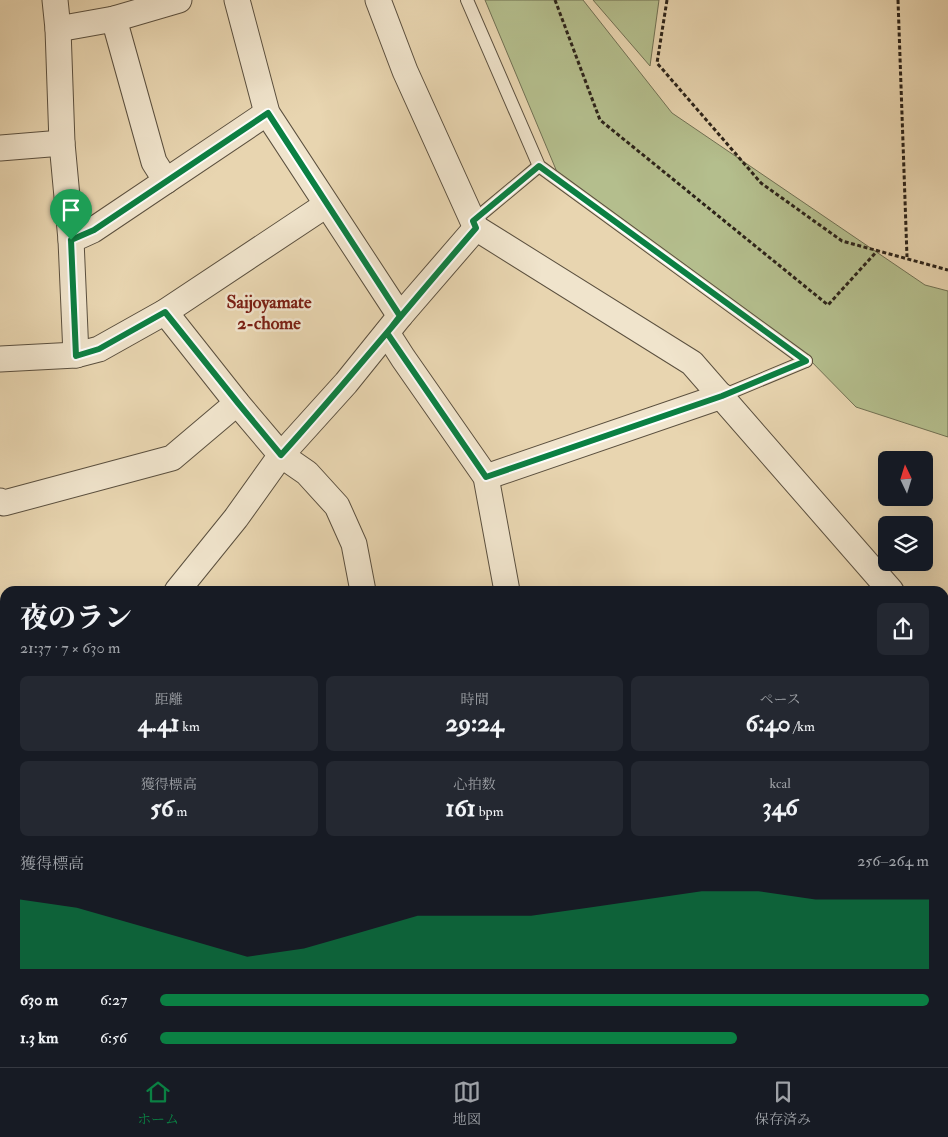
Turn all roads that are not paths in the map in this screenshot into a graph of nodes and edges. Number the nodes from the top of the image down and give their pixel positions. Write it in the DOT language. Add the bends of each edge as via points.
graph roads {
  1 [pos="55,0"];
  2 [pos="179,0"];
  3 [pos="237,0"];
  4 [pos="378,0"];
  5 [pos="467,0"];
  6 [pos="114,19"];
  7 [pos="58,30"];
  8 [pos="268,113"];
  9 [pos="62,143"];
  10 [pos="0,148"];
  11 [pos="539,166"];
  12 [pos="166,181"];
  13 [pos="326,205"];
  14 [pos="475,225"];
  15 [pos="71,240"];
  16 [pos="165,312"];
  17 [pos="394,325"];
  18 [pos="76,356"];
  19 [pos="0,359"];
  20 [pos="722,396"];
  21 [pos="238,403"];
  22 [pos="281,455"];
  23 [pos="486,477"];
  24 [pos="0,501"];
  25 [pos="181,586"];
  26 [pos="361,586"];
  27 [pos="506,586"];
  28 [pos="887,586"];
  1 -- 7 [label="street"];
  2 -- 6 [label="street"];
  3 -- 8 [label="street"];
  4 -- 14 [label="street" via="405,71"];
  5 -- 11 [label="lane"];
  6 -- 7 [label="street"];
  6 -- 12 [label="street" via="154,162"];
  7 -- 9 [label="street"];
  8 -- 12 [label="street"];
  8 -- 13 [label="street"];
  9 -- 10 [label="street"];
  9 -- 15 [label="street"];
  11 -- 14 [label="lane"];
  11 -- 20 [label="lane" via="806,361"];
  12 -- 15 [label="street" via="94,230"];
  13 -- 16 [label="street"];
  13 -- 17 [label="street"];
  14 -- 17 [label="street"];
  14 -- 20 [label="street" via="692,363"];
  15 -- 18 [label="street"];
  16 -- 18 [label="street" via="99,349"];
  16 -- 21 [label="street"];
  17 -- 22 [label="street"];
  17 -- 23 [label="street"];
  18 -- 19 [label="street"];
  20 -- 23 [label="street"];
  20 -- 28 [label="street"];
  21 -- 22 [label="street"];
  21 -- 24 [label="street" via="172,458 4,503"];
  22 -- 25 [label="street"];
  22 -- 26 [label="street" via="307,473 337,506 354,544"];
  23 -- 27 [label="street"];
}
